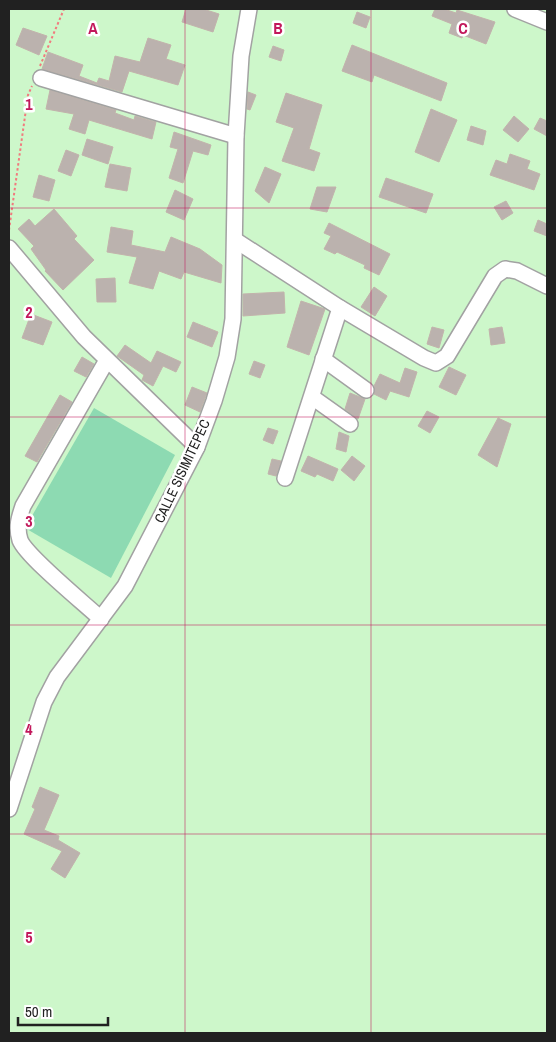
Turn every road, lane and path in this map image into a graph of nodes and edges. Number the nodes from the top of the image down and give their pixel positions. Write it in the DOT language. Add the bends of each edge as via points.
graph roads {
  1 [pos="64,9"];
  2 [pos="249,9"];
  3 [pos="515,9"];
  4 [pos="547,22"];
  5 [pos="37,77"];
  6 [pos="236,136"];
  7 [pos="9,230"];
  8 [pos="235,240"];
  9 [pos="9,248"];
  10 [pos="547,286"];
  11 [pos="340,308"];
  12 [pos="323,359"];
  13 [pos="107,360"];
  14 [pos="366,390"];
  15 [pos="312,397"];
  16 [pos="350,424"];
  17 [pos="197,447"];
  18 [pos="285,478"];
  19 [pos="102,619"];
  20 [pos="9,809"];
  1 -- 5 [label="path"];
  2 -- 6 [label="street, CALLE SISIMITEPEC" via="241,56"];
  3 -- 4 [label="street"];
  5 -- 6 [label="street"];
  5 -- 7 [label="path" via="28,94"];
  6 -- 8 [label="street, CALLE SISIMITEPEC"];
  8 -- 11 [label="street"];
  8 -- 17 [label="street, CALLE SISIMITEPEC" via="234,319 214,401"];
  9 -- 13 [label="street" via="84,338"];
  10 -- 11 [label="street" via="517,271 505,269 496,276 447,356 436,363"];
  11 -- 12 [label="street"];
  12 -- 14 [label="street"];
  12 -- 15 [label="street"];
  13 -- 17 [label="street"];
  13 -- 19 [label="street" via="23,506 17,525 21,542 32,556"];
  15 -- 16 [label="street"];
  15 -- 18 [label="street"];
  17 -- 19 [label="street, CALLE SISIMITEPEC" via="136,565"];
  19 -- 20 [label="street, CALLE SISIMITEPEC" via="57,677 44,702"];
}
